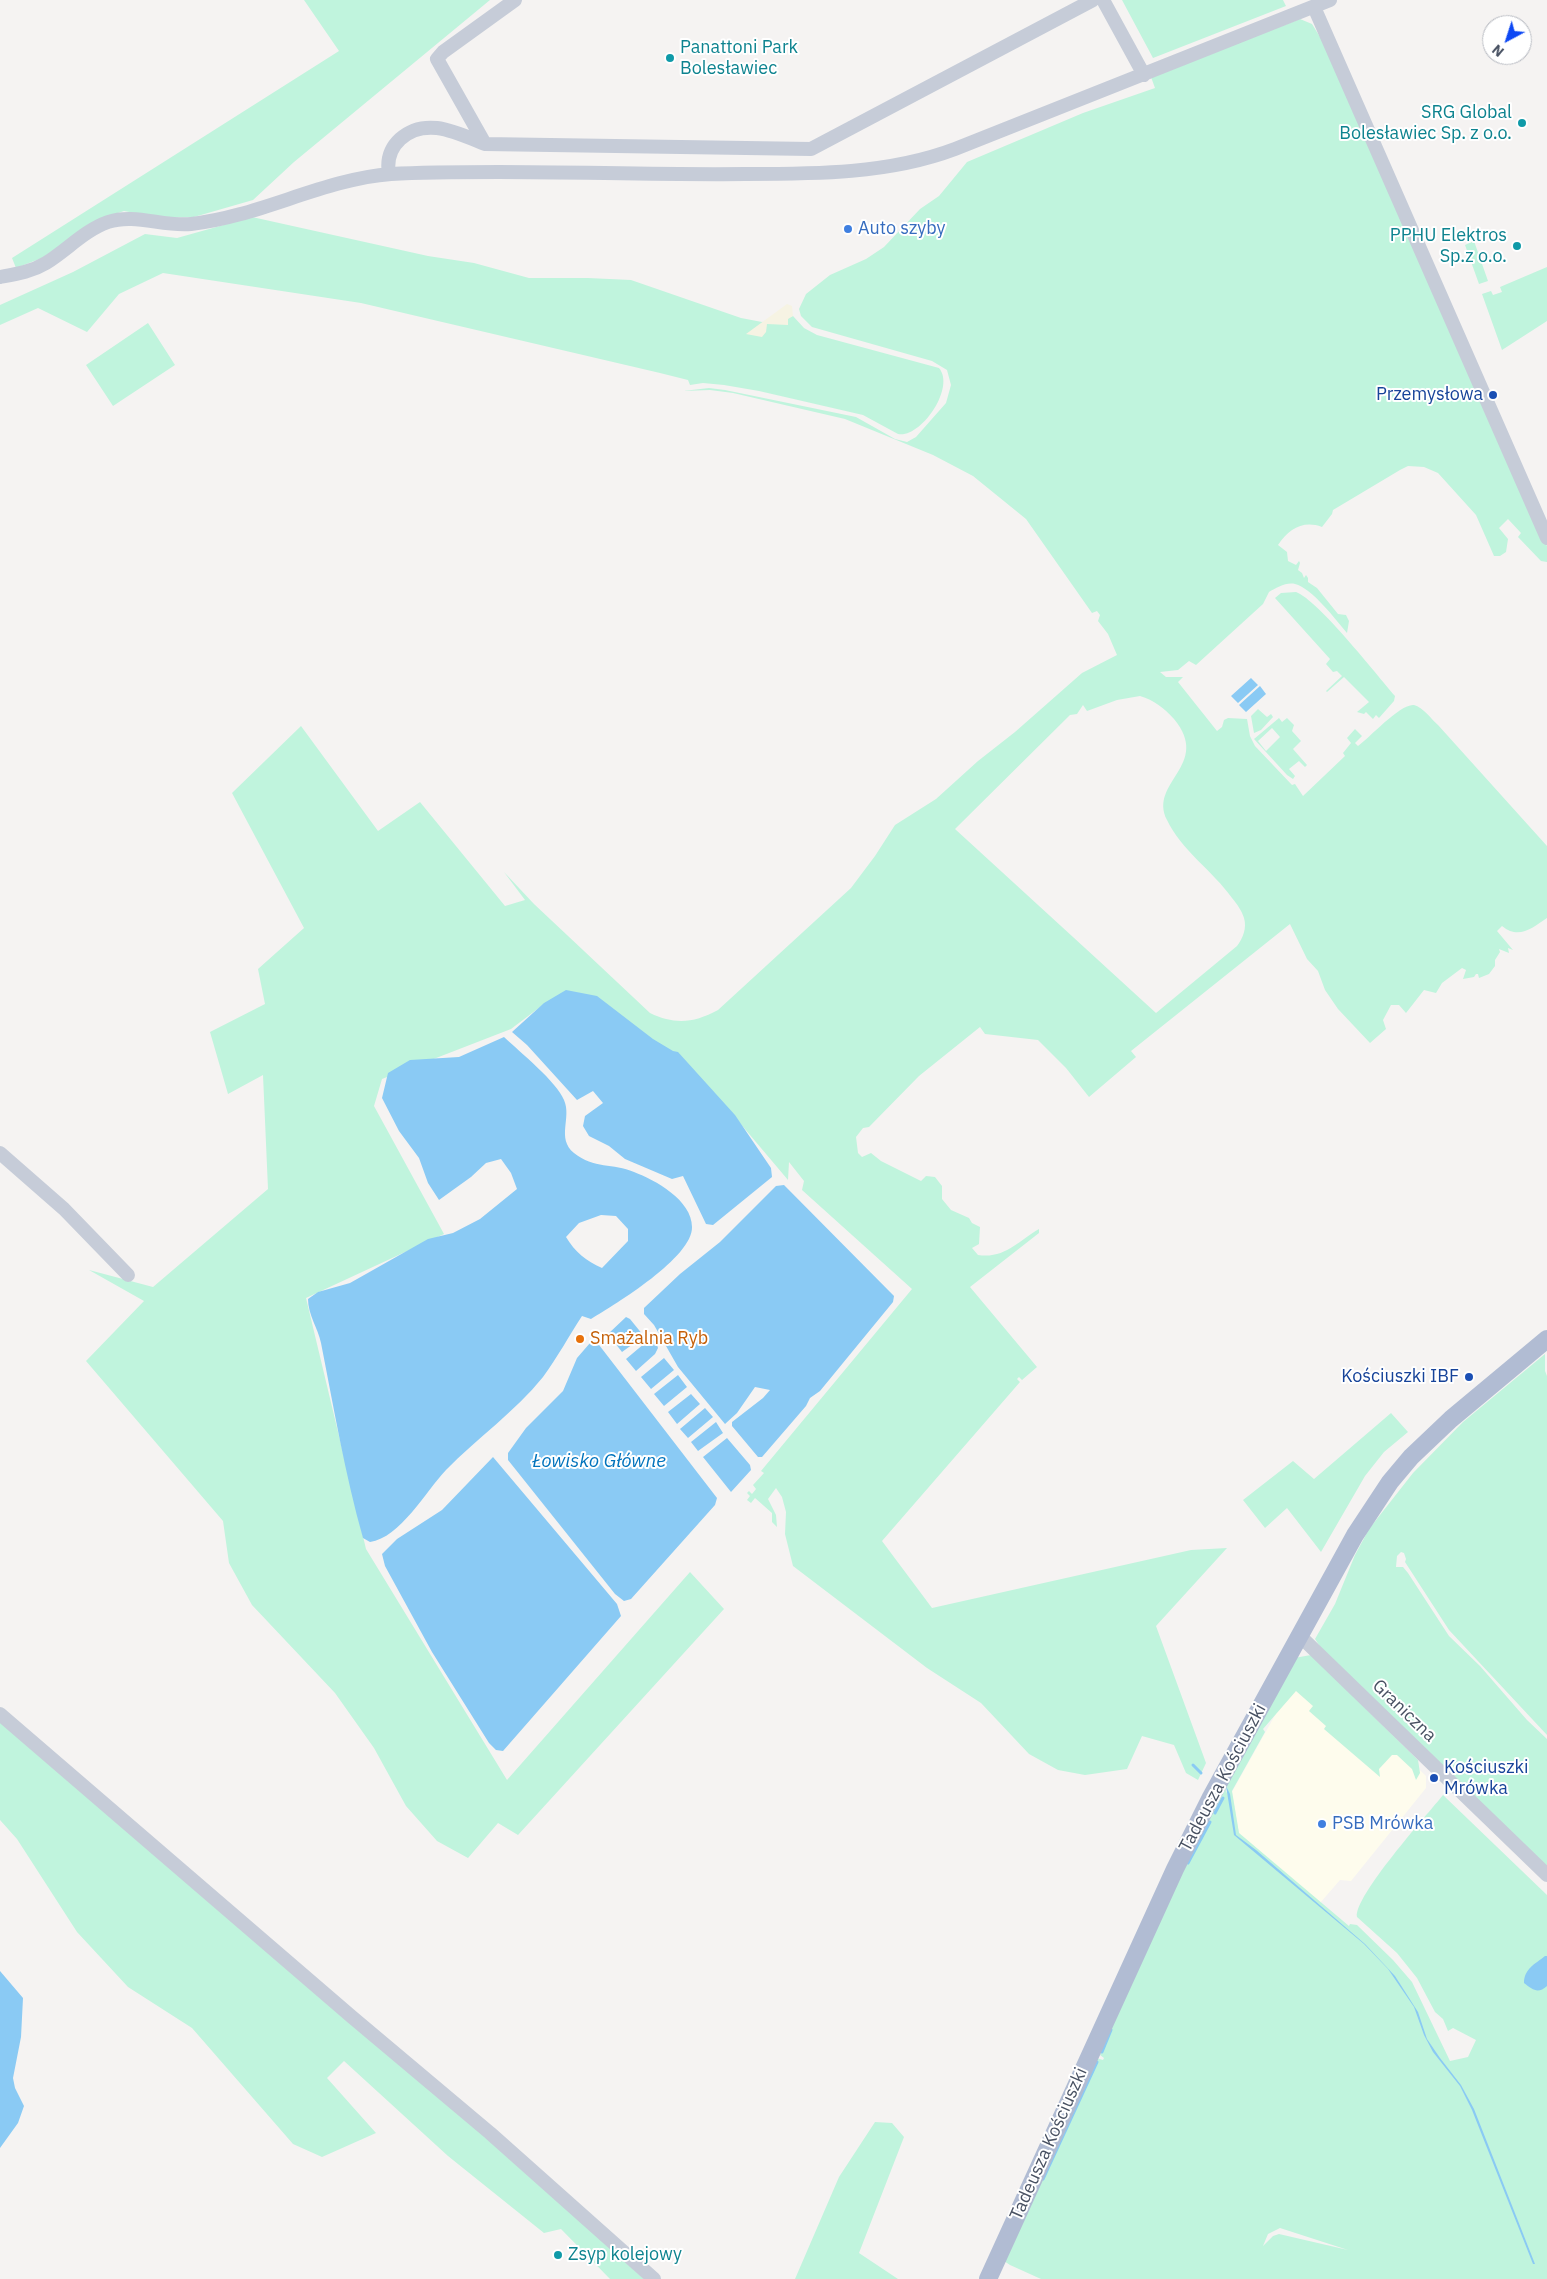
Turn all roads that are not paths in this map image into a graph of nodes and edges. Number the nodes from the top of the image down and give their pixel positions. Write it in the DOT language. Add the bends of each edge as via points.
graph roads {
  1 [pos="515,0"];
  2 [pos="1093,0"];
  3 [pos="1103,0"];
  4 [pos="1330,0"];
  5 [pos="1314,7"];
  6 [pos="1144,75"];
  7 [pos="485,144"];
  8 [pos="389,174"];
  9 [pos="0,277"];
  10 [pos="1547,538"];
  11 [pos="0,1153"];
  12 [pos="128,1275"];
  13 [pos="1547,1339"];
  14 [pos="1300,1636"];
  15 [pos="0,1714"];
  16 [pos="1547,1876"];
  17 [pos="654,2279"];
  18 [pos="988,2279"];
  1 -- 7 [label="street" via="441,53 438,59"];
  2 -- 7 [label="street" via="811,149"];
  3 -- 6 [label="street"];
  4 -- 5 [label="street"];
  5 -- 6 [label="street"];
  5 -- 10 [label="street"];
  6 -- 8 [label="street" via="950,151 874,168 778,174"];
  7 -- 8 [label="street" via="445,130 421,129 394,144 388,155"];
  8 -- 9 [label="street" via="205,222 176,225 130,219 109,222 32,270"];
  11 -- 12 [label="street" via="64,1209"];
  13 -- 14 [label="main road, Tadeusza Kościuszki" via="1450,1419 1390,1482 1355,1535"];
  14 -- 16 [label="street, Graniczna"];
  14 -- 18 [label="main road, Tadeusza Kościuszki" via="1175,1868"];
  15 -- 17 [label="street" via="490,2133"];
}
